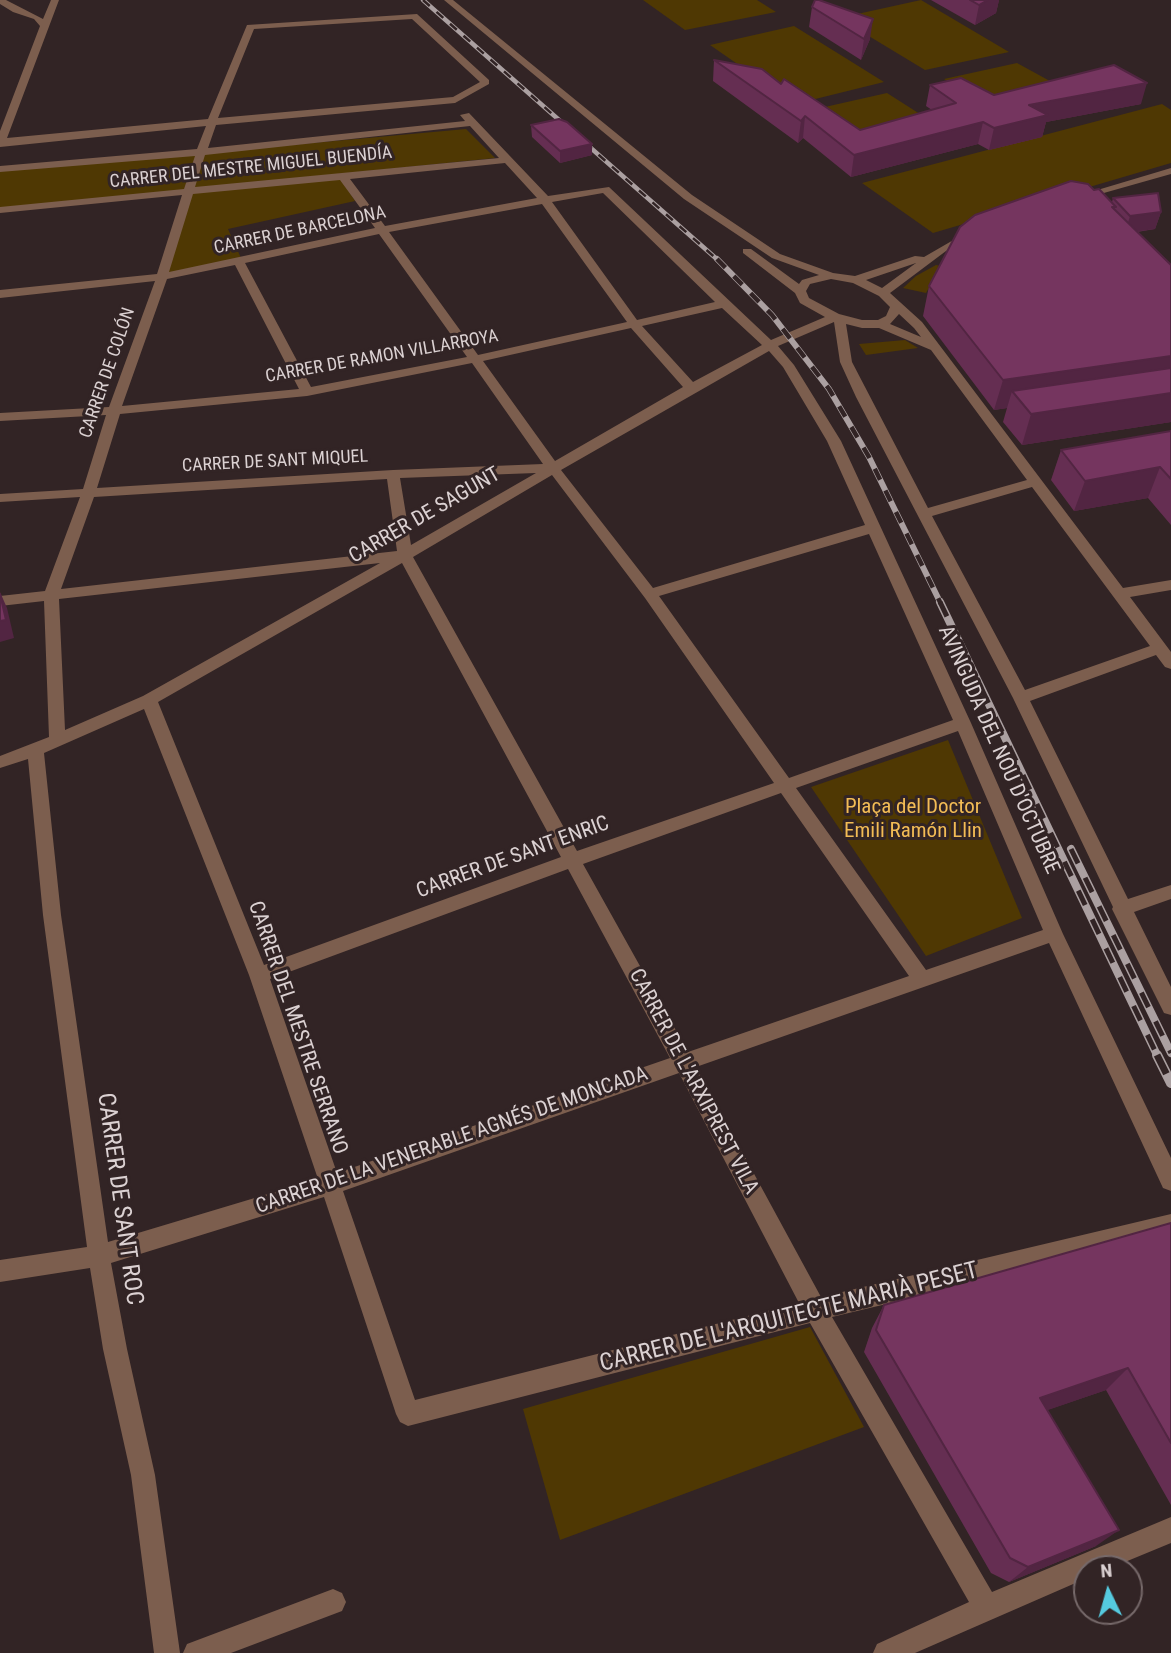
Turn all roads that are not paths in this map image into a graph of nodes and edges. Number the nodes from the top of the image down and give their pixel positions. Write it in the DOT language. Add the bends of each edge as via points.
graph roads {
  1 [pos="0,0"];
  2 [pos="55,0"];
  3 [pos="448,0"];
  4 [pos="16,10"];
  5 [pos="0,11"];
  6 [pos="44,25"];
  7 [pos="455,100"];
  8 [pos="212,122"];
  9 [pos="470,123"];
  10 [pos="0,143"];
  11 [pos="201,152"];
  12 [pos="506,160"];
  13 [pos="0,169"];
  14 [pos="1171,171"];
  15 [pos="344,177"];
  16 [pos="605,189"];
  17 [pos="187,191"];
  18 [pos="688,197"];
  19 [pos="545,200"];
  20 [pos="1089,206"];
  21 [pos="0,210"];
  22 [pos="984,229"];
  23 [pos="383,230"];
  24 [pos="727,237"];
  25 [pos="942,249"];
  26 [pos="239,262"];
  27 [pos="831,276"];
  28 [pos="162,277"];
  29 [pos="856,280"];
  30 [pos="883,293"];
  31 [pos="0,294"];
  32 [pos="803,301"];
  33 [pos="724,304"];
  34 [pos="896,306"];
  35 [pos="838,322"];
  36 [pos="881,324"];
  37 [pos="635,325"];
  38 [pos="799,330"];
  39 [pos="770,345"];
  40 [pos="936,348"];
  41 [pos="475,359"];
  42 [pos="691,388"];
  43 [pos="307,393"];
  44 [pos="114,411"];
  45 [pos="1003,415"];
  46 [pos="0,417"];
  47 [pos="988,417"];
  48 [pos="553,468"];
  49 [pos="393,474"];
  50 [pos="1036,482"];
  51 [pos="89,492"];
  52 [pos="0,498"];
  53 [pos="924,514"];
  54 [pos="872,528"];
  55 [pos="405,555"];
  56 [pos="1171,585"];
  57 [pos="650,594"];
  58 [pos="1118,594"];
  59 [pos="51,596"];
  60 [pos="0,601"];
  61 [pos="1159,648"];
  62 [pos="1171,663"];
  63 [pos="1021,698"];
  64 [pos="149,700"];
  65 [pos="962,723"];
  66 [pos="57,739"];
  67 [pos="35,750"];
  68 [pos="0,762"];
  69 [pos="785,786"];
  70 [pos="573,860"];
  71 [pos="1171,892"];
  72 [pos="1121,909"];
  73 [pos="1054,934"];
  74 [pos="259,975"];
  75 [pos="921,978"];
  76 [pos="1171,1007"];
  77 [pos="683,1062"];
  78 [pos="1171,1181"];
  79 [pos="328,1186"];
  80 [pos="1171,1225"];
  81 [pos="100,1256"];
  82 [pos="0,1271"];
  83 [pos="815,1310"];
  84 [pos="408,1414"];
  85 [pos="1171,1531"];
  86 [pos="333,1602"];
  87 [pos="986,1607"];
  88 [pos="167,1653"];
  89 [pos="196,1653"];
  90 [pos="886,1653"];
  1 -- 4 [label="street"];
  2 -- 6 [label="street"];
  3 -- 18 [label="street"];
  4 -- 5 [label="street"];
  4 -- 6 [label="street" via="37,17"];
  6 -- 10 [label="street"];
  7 -- 8 [label="street"];
  7 -- 8 [label="street, CARRER DE COLÓN" via="486,82 414,16 250,27"];
  7 -- 9 [label="street"];
  8 -- 10 [label="street"];
  8 -- 11 [label="street, CARRER DE COLÓN"];
  9 -- 11 [label="street, CARRER DEL MESTRE MIGUEL BUENDÍA"];
  9 -- 12 [label="street"];
  11 -- 13 [label="street, CARRER DEL MESTRE MIGUEL BUENDÍA"];
  11 -- 17 [label="street, CARRER DE COLÓN"];
  12 -- 15 [label="street, CARRER DEL MESTRE MIGUEL BUENDÍA"];
  12 -- 19 [label="street"];
  14 -- 20 [label="street" via="1074,199"];
  15 -- 17 [label="street, CARRER DEL MESTRE MIGUEL BUENDÍA"];
  15 -- 23 [label="street"];
  16 -- 19 [label="street, CARRER DE BARCELONA"];
  16 -- 33 [label="street, AVINGUDA DEL NOU D'OCTUBRE"];
  17 -- 21 [label="street, CARRER DEL MESTRE MIGUEL BUENDÍA"];
  17 -- 28 [label="street, CARRER DE COLÓN"];
  18 -- 24 [label="street"];
  18 -- 27 [label="street" via="776,256"];
  19 -- 23 [label="street, CARRER DE BARCELONA"];
  19 -- 37 [label="street"];
  22 -- 25 [label="street"];
  23 -- 26 [label="street, CARRER DE BARCELONA"];
  23 -- 41 [label="street"];
  24 -- 32 [label="street"];
  24 -- 32 [label="street"];
  25 -- 29 [label="street"];
  25 -- 30 [label="street"];
  26 -- 28 [label="street, CARRER DE BARCELONA"];
  26 -- 43 [label="street"];
  27 -- 29 [label="street"];
  27 -- 32 [label="street" via="806,282"];
  28 -- 31 [label="street, CARRER DE BARCELONA"];
  28 -- 44 [label="street, CARRER DE COLÓN"];
  29 -- 30 [label="street"];
  30 -- 34 [label="street"];
  32 -- 35 [label="street"];
  32 -- 38 [label="street"];
  33 -- 37 [label="street, CARRER DE RAMON VILLARROYA"];
  33 -- 39 [label="street, AVINGUDA DEL NOU D'OCTUBRE"];
  34 -- 36 [label="street" via="891,318"];
  34 -- 40 [label="street"];
  35 -- 36 [label="street"];
  35 -- 38 [label="street"];
  35 -- 53 [label="street, AVINGUDA DEL NOU D'OCTUBRE" via="846,362"];
  36 -- 40 [label="street"];
  37 -- 41 [label="street, CARRER DE RAMON VILLARROYA"];
  37 -- 42 [label="street"];
  38 -- 39 [label="street, CARRER DE SAGUNT"];
  39 -- 42 [label="street, CARRER DE SAGUNT"];
  39 -- 54 [label="street, AVINGUDA DEL NOU D'OCTUBRE" via="788,365 834,441"];
  40 -- 47 [label="street"];
  41 -- 43 [label="street, CARRER DE RAMON VILLARROYA"];
  41 -- 48 [label="street"];
  42 -- 48 [label="street, CARRER DE SAGUNT"];
  43 -- 44 [label="street, CARRER DE RAMON VILLARROYA"];
  44 -- 46 [label="street, CARRER DE RAMON VILLARROYA"];
  44 -- 51 [label="street, CARRER DE COLÓN"];
  45 -- 47 [label="street"];
  47 -- 50 [label="street"];
  48 -- 49 [label="street, CARRER DE SANT MIQUEL"];
  48 -- 55 [label="street, CARRER DE SAGUNT"];
  48 -- 57 [label="street"];
  49 -- 51 [label="street, CARRER DE SANT MIQUEL"];
  49 -- 55 [label="street"];
  50 -- 53 [label="street"];
  50 -- 58 [label="street"];
  51 -- 52 [label="street, CARRER DE SANT MIQUEL"];
  51 -- 59 [label="street, CARRER DE COLÓN"];
  53 -- 63 [label="street, AVINGUDA DEL NOU D'OCTUBRE"];
  54 -- 57 [label="street"];
  54 -- 65 [label="street, AVINGUDA DEL NOU D'OCTUBRE"];
  55 -- 59 [label="street"];
  55 -- 64 [label="street, CARRER DE SAGUNT"];
  55 -- 70 [label="street, CARRER DE L'ARXIPREST VILA"];
  56 -- 58 [label="street"];
  57 -- 69 [label="street"];
  58 -- 61 [label="street"];
  59 -- 60 [label="street"];
  59 -- 66 [label="street, CARRER DE COLÓN"];
  61 -- 62 [label="street"];
  61 -- 63 [label="street"];
  63 -- 72 [label="street, AVINGUDA DEL NOU D'OCTUBRE"];
  64 -- 66 [label="street, CARRER DE SAGUNT"];
  64 -- 74 [label="street, CARRER DEL MESTRE SERRANO"];
  65 -- 69 [label="street"];
  65 -- 73 [label="street, AVINGUDA DEL NOU D'OCTUBRE"];
  66 -- 67 [label="street, CARRER DE SAGUNT"];
  67 -- 68 [label="street, CARRER DE SAGUNT"];
  67 -- 81 [label="street, CARRER DE SANT ROC" via="52,915"];
  69 -- 70 [label="street, CARRER DE SANT ENRIC"];
  69 -- 75 [label="street"];
  70 -- 74 [label="street, CARRER DE SANT ENRIC"];
  70 -- 77 [label="street, CARRER DE L'ARXIPREST VILA"];
  71 -- 72 [label="street"];
  72 -- 76 [label="street, AVINGUDA DEL NOU D'OCTUBRE"];
  73 -- 75 [label="street"];
  73 -- 78 [label="street, AVINGUDA DEL NOU D'OCTUBRE"];
  74 -- 79 [label="street, CARRER DEL MESTRE SERRANO"];
  75 -- 77 [label="street, CARRER DE LA VENERABLE AGNÉS DE MONCADA"];
  77 -- 79 [label="street, CARRER DE LA VENERABLE AGNÉS DE MONCADA"];
  77 -- 83 [label="street, CARRER DE L'ARXIPREST VILA"];
  79 -- 81 [label="street, CARRER DE LA VENERABLE AGNÉS DE MONCADA"];
  79 -- 84 [label="street, CARRER DEL MESTRE SERRANO"];
  80 -- 83 [label="street, CARRER DE L'ARQUITECTE MARIÀ PESET"];
  81 -- 82 [label="street, CARRER DE LA VENERABLE AGNÉS DE MONCADA"];
  81 -- 88 [label="street, CARRER DE SANT ROC" via="143,1475"];
  83 -- 84 [label="street, CARRER DE L'ARQUITECTE MARIÀ PESET"];
  83 -- 87 [label="street, CARRER DE L'ARXIPREST VILA"];
  85 -- 87 [label="street"];
  86 -- 89 [label="street"];
  87 -- 90 [label="street"];
}
